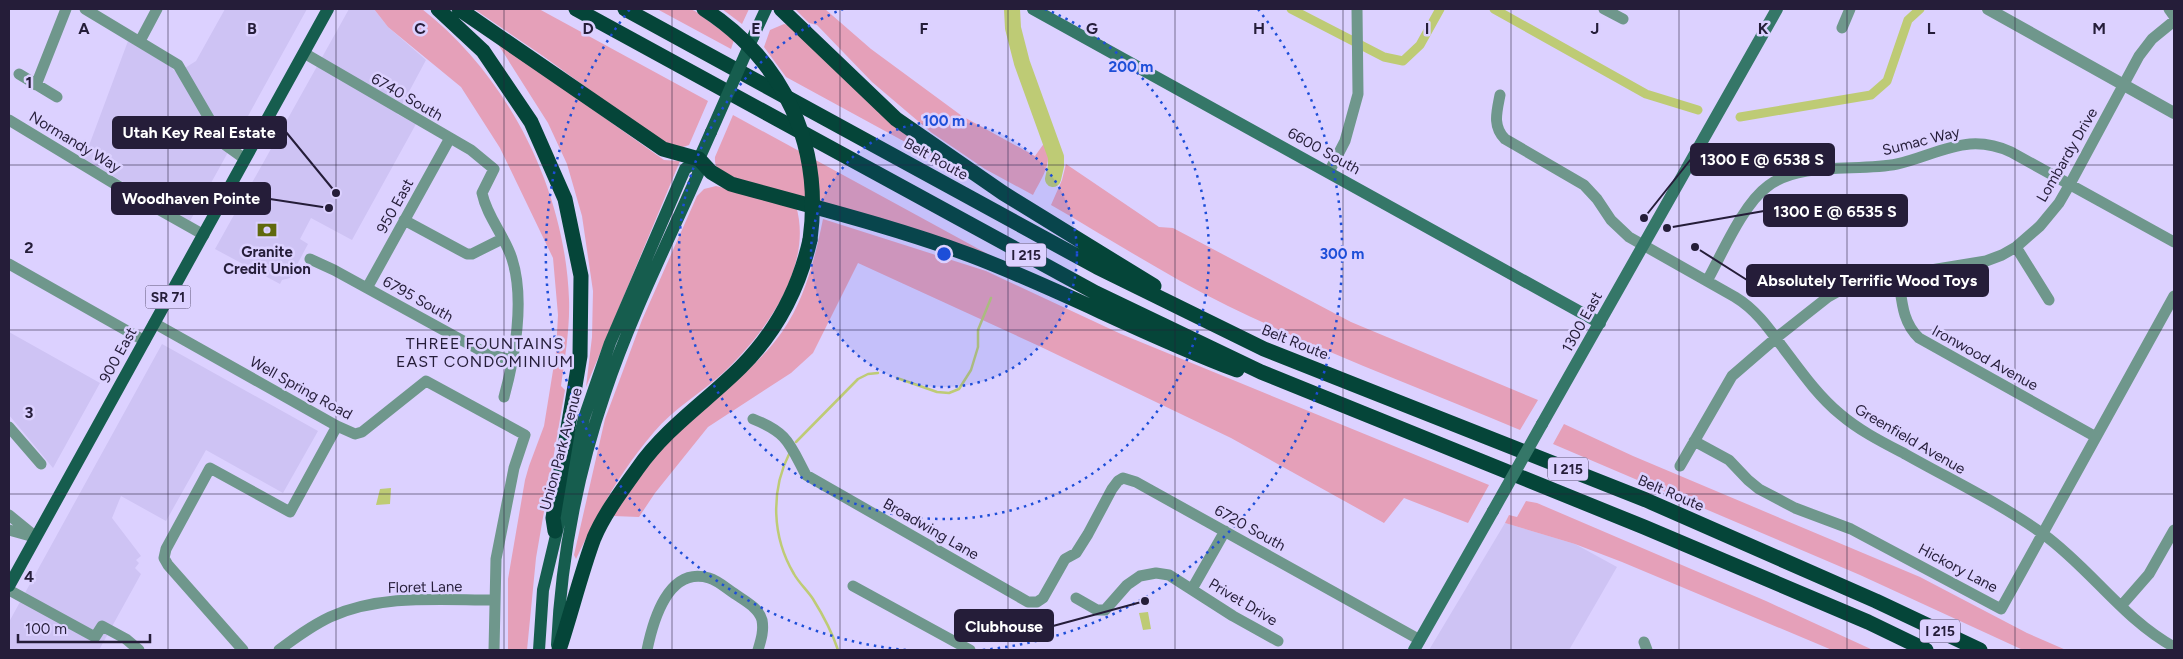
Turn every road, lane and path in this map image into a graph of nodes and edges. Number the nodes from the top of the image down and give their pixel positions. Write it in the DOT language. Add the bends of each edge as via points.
graph roads {
  1 [pos="66,9"];
  2 [pos="85,9"];
  3 [pos="156,9"];
  4 [pos="328,9"];
  5 [pos="438,9"];
  6 [pos="459,9"];
  7 [pos="576,9"];
  8 [pos="625,9"];
  9 [pos="704,9"];
  10 [pos="766,9"];
  11 [pos="781,9"];
  12 [pos="1034,9"];
  13 [pos="1357,9"];
  14 [pos="1606,9"];
  15 [pos="1777,9"];
  16 [pos="1850,9"];
  17 [pos="1988,9"];
  18 [pos="2169,9"];
  19 [pos="2174,16"];
  20 [pos="1623,19"];
  21 [pos="2174,21"];
  22 [pos="1842,28"];
  23 [pos="140,41"];
  24 [pos="304,54"];
  25 [pos="19,74"];
  26 [pos="36,85"];
  27 [pos="2124,85"];
  28 [pos="1500,95"];
  29 [pos="57,97"];
  30 [pos="2174,113"];
  31 [pos="9,120"];
  32 [pos="450,138"];
  33 [pos="245,159"];
  34 [pos="699,159"];
  35 [pos="1329,172"];
  36 [pos="2070,184"];
  37 [pos="404,220"];
  38 [pos="204,235"];
  39 [pos="502,239"];
  40 [pos="2174,242"];
  41 [pos="1643,246"];
  42 [pos="2016,247"];
  43 [pos="310,259"];
  44 [pos="9,264"];
  45 [pos="1898,275"];
  46 [pos="1707,281"];
  47 [pos="367,288"];
  48 [pos="2174,296"];
  49 [pos="2049,300"];
  50 [pos="154,323"];
  51 [pos="1600,323"];
  52 [pos="1232,333"];
  53 [pos="1776,338"];
  54 [pos="145,340"];
  55 [pos="513,360"];
  56 [pos="504,397"];
  57 [pos="753,419"];
  58 [pos="9,426"];
  59 [pos="337,426"];
  60 [pos="2096,437"];
  61 [pos="1694,441"];
  62 [pos="41,464"];
  63 [pos="1492,466"];
  64 [pos="1680,466"];
  65 [pos="9,515"];
  66 [pos="9,530"];
  67 [pos="2174,530"];
  68 [pos="1225,531"];
  69 [pos="555,532"];
  70 [pos="1088,534"];
  71 [pos="2043,534"];
  72 [pos="36,537"];
  73 [pos="9,586"];
  74 [pos="853,586"];
  75 [pos="1192,588"];
  76 [pos="9,590"];
  77 [pos="1076,598"];
  78 [pos="494,600"];
  79 [pos="2122,606"];
  80 [pos="1278,641"];
  81 [pos="1417,645"];
  82 [pos="2174,647"];
  83 [pos="139,650"];
  84 [pos="243,650"];
  85 [pos="279,650"];
  86 [pos="494,650"];
  87 [pos="538,650"];
  88 [pos="558,650"];
  89 [pos="647,650"];
  90 [pos="758,650"];
  91 [pos="970,650"];
  92 [pos="1926,650"];
  93 [pos="1980,650"];
  1 -- 26 [label="street"];
  2 -- 23 [label="street"];
  3 -- 23 [label="street"];
  4 -- 24 [label="main road, 900 East / SR 71"];
  5 -- 69 [label="highway" via="483,52 531,122 565,199 581,276 580,356 553,518"];
  6 -- 34 [label="highway" via="663,148"];
  7 -- 63 [label="highway, I 215" via="1096,293 1260,372"];
  8 -- 52 [label="highway, Belt Route / I 215" via="1097,267"];
  9 -- 88 [label="highway, bridge" via="745,39 766,63 789,104 812,171 814,214 810,240 801,272 774,328 741,367 672,428 639,466 608,515 595,538"];
  10 -- 34 [label="main road, Union Park Avenue, bridge"];
  11 -- 52 [label="highway" via="896,119 1003,193"];
  12 -- 35 [label="main road, 6600 South"];
  13 -- 35 [label="street" via="1358,94 1345,141"];
  14 -- 20 [label="street"];
  15 -- 41 [label="main road, 1300 East"];
  16 -- 22 [label="street"];
  17 -- 27 [label="street"];
  18 -- 19 [label="street"];
  21 -- 27 [label="street, Lombardy Drive" via="2152,39"];
  23 -- 33 [label="street" via="178,64 224,144"];
  24 -- 32 [label="street, 6740 South"];
  24 -- 33 [label="main road, 900 East / SR 71"];
  25 -- 26 [label="street"];
  26 -- 29 [label="street"];
  27 -- 30 [label="street"];
  27 -- 36 [label="street, Lombardy Drive"];
  28 -- 41 [label="street, Greenfield Avenue" via="1496,125 1505,140 1584,185 1618,228"];
  31 -- 38 [label="street, Normandy Way"];
  32 -- 37 [label="street, 950 East"];
  32 -- 39 [label="street, 6740 South" via="494,169 482,193"];
  33 -- 38 [label="main road, 900 East / SR 71"];
  34 -- 63 [label="highway" via="711,172 731,184 970,255 1186,351"];
  34 -- 69 [label="main road, Union Park Avenue" via="685,169 607,351 582,427"];
  34 -- 88 [label="main road, Union Park Avenue" via="698,174 614,367 589,446 567,545 559,608"];
  35 -- 51 [label="main road, 6600 South"];
  36 -- 40 [label="street, Sumac Way"];
  36 -- 42 [label="street, Lombardy Drive" via="2040,226"];
  36 -- 46 [label="street, Sumac Way" via="2004,149 1976,144 1955,146 1896,164 1794,173 1769,185 1752,202"];
  37 -- 39 [label="street" via="468,254"];
  37 -- 47 [label="street, 950 East"];
  38 -- 50 [label="main road, 900 East / SR 71"];
  39 -- 55 [label="street" via="512,259 516,280"];
  41 -- 46 [label="street, Greenfield Avenue"];
  41 -- 51 [label="main road, 1300 East"];
  42 -- 45 [label="street, Lombardy Drive" via="1986,261"];
  42 -- 49 [label="street"];
  43 -- 47 [label="street, 6795 South"];
  44 -- 54 [label="street"];
  45 -- 53 [label="street, Lombardy Drive" via="1846,287"];
  45 -- 60 [label="street, Ironwood Avenue" via="1906,320 1919,338"];
  46 -- 53 [label="street, Greenfield Avenue" via="1751,308"];
  47 -- 55 [label="street, 6795 South" via="492,357"];
  48 -- 60 [label="street, Hickory Lane"];
  50 -- 54 [label="main road, 900 East / SR 71"];
  50 -- 59 [label="street, Well Spring Road"];
  51 -- 81 [label="main road, 1300 East, bridge"];
  52 -- 93 [label="highway, Belt Route / I 215" via="1264,349 1646,500"];
  53 -- 61 [label="street, Lombardy Drive" via="1732,376"];
  53 -- 71 [label="street, Greenfield Avenue" via="1822,397 1851,423"];
  54 -- 72 [label="main road, 900 East / SR 71"];
  55 -- 56 [label="street"];
  57 -- 70 [label="street, Broadwing Lane" via="774,427 786,438 806,475 1028,602 1043,598 1065,559 1076,553"];
  58 -- 62 [label="street"];
  59 -- 78 [label="street, Well Spring Road" via="355,434 362,432 426,381 526,435 514,468 498,550"];
  59 -- 84 [label="street" via="290,512 210,468 166,549 164,558 168,565"];
  60 -- 71 [label="street, Hickory Lane"];
  61 -- 64 [label="street, Lombardy Drive"];
  61 -- 71 [label="street, Hickory Lane" via="1729,460 1759,489 1795,508 1851,529 2001,609"];
  63 -- 92 [label="highway, I 215" via="1859,618"];
  65 -- 72 [label="street"];
  66 -- 72 [label="street"];
  67 -- 79 [label="street" via="2149,574"];
  68 -- 70 [label="street, 6720 South" via="1123,478 1112,489"];
  68 -- 75 [label="street, Privet Drive"];
  68 -- 81 [label="street, 6720 South"];
  69 -- 87 [label="main road, Union Park Avenue" via="543,590"];
  71 -- 79 [label="street, Greenfield Avenue"];
  72 -- 73 [label="main road, 900 East / SR 71"];
  74 -- 91 [label="street"];
  75 -- 77 [label="street, Privet Drive" via="1169,575 1156,573 1140,576 1127,585 1105,610 1097,610"];
  75 -- 80 [label="street, Privet Drive"];
  76 -- 83 [label="street" via="95,637 102,626"];
  78 -- 85 [label="street, Floret Lane" via="384,602 332,616 302,632"];
  78 -- 86 [label="street, Well Spring Road"];
  79 -- 82 [label="street, Greenfield Avenue" via="2146,629"];
  89 -- 90 [label="street" via="666,597 682,581 698,577 719,583 758,612 763,627"];
}
